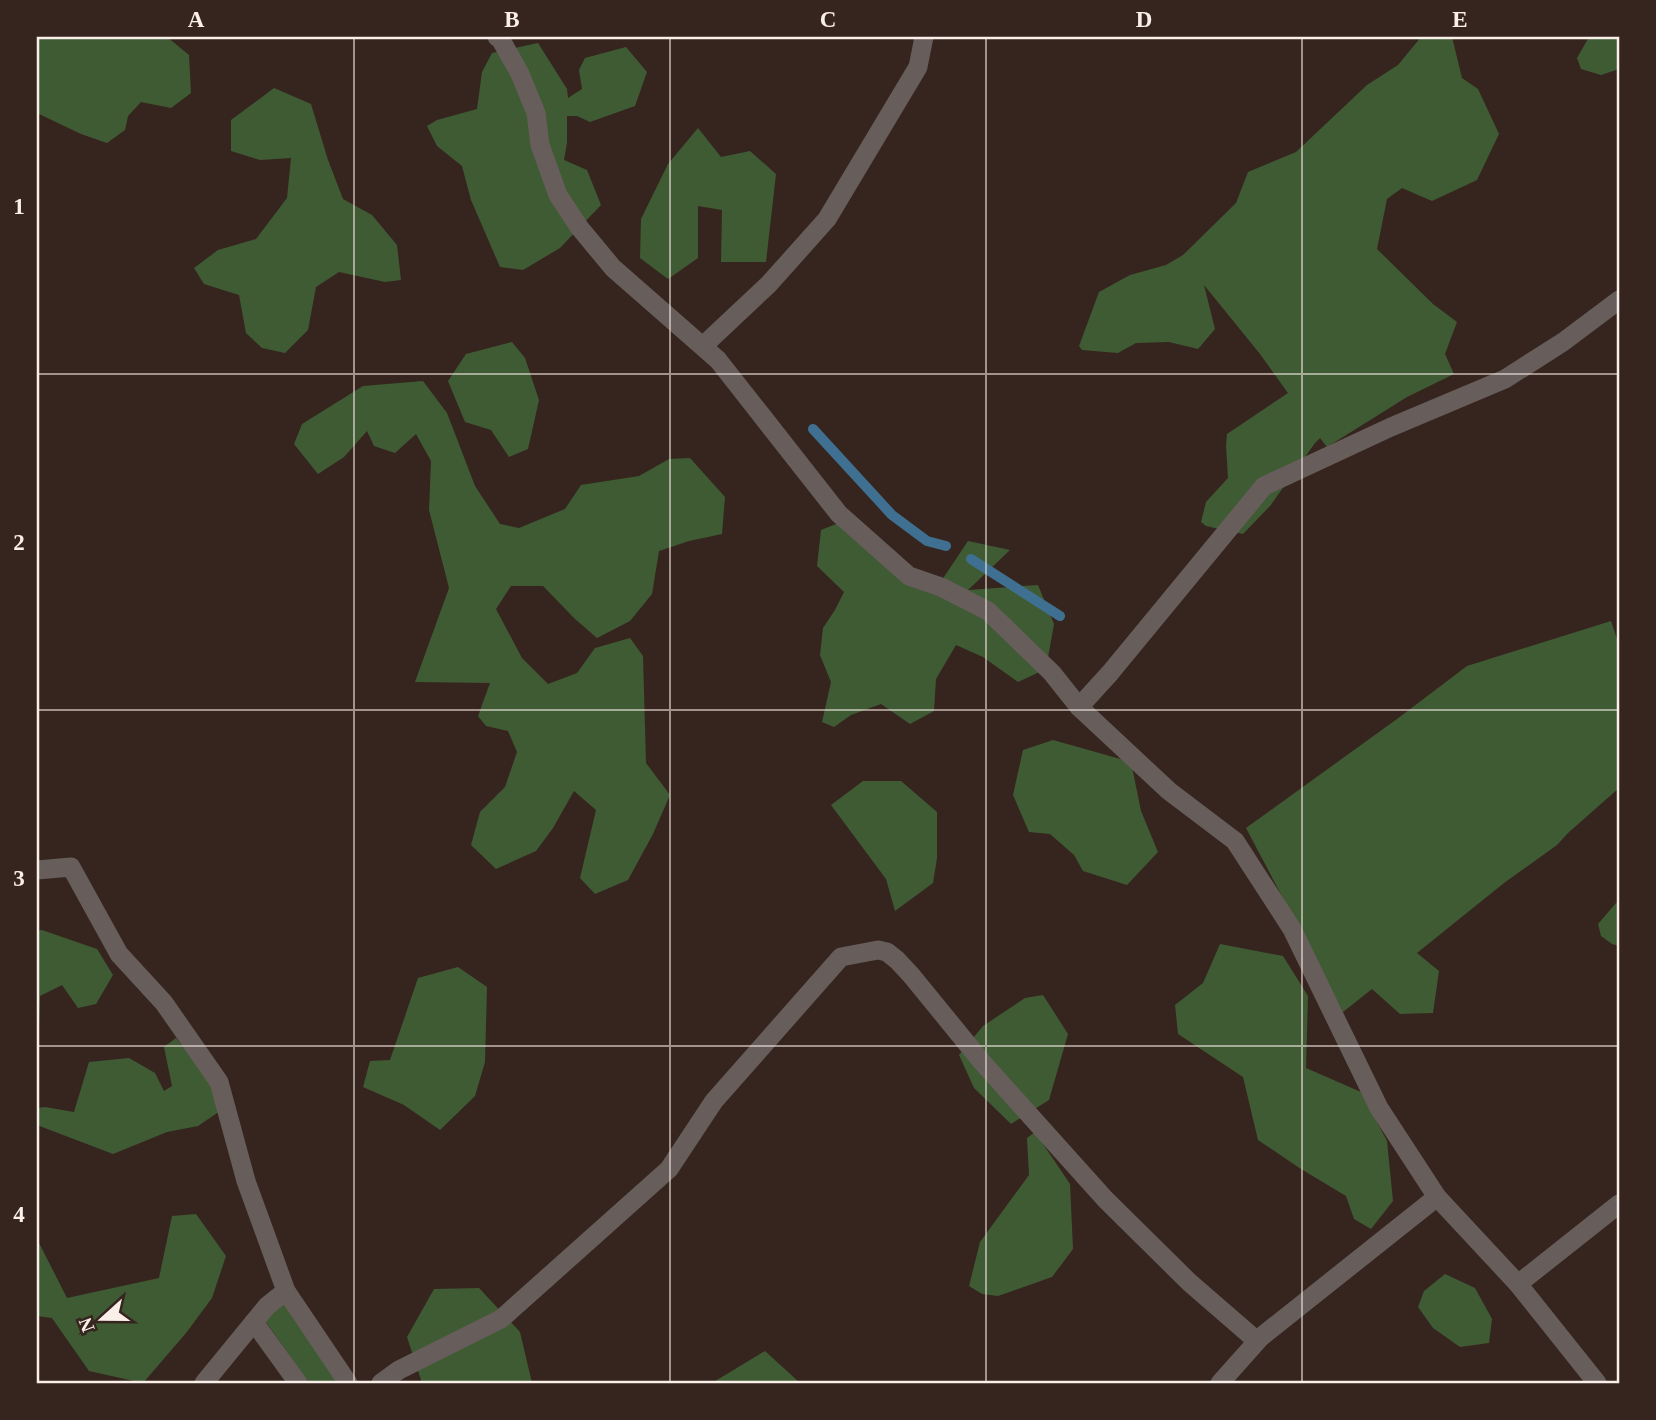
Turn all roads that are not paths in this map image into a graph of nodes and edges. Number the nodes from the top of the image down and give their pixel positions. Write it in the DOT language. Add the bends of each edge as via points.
graph roads {
  1 [pos="497,37"];
  2 [pos="924,37"];
  3 [pos="1619,300"];
  4 [pos="703,346"];
  5 [pos="1079,707"];
  6 [pos="37,870"];
  7 [pos="1437,1197"];
  8 [pos="1619,1204"];
  9 [pos="1518,1284"];
  10 [pos="286,1291"];
  11 [pos="254,1322"];
  12 [pos="1257,1341"];
  13 [pos="204,1383"];
  14 [pos="298,1383"];
  15 [pos="348,1383"];
  16 [pos="381,1383"];
  17 [pos="1220,1383"];
  18 [pos="1597,1383"];
  1 -- 4 [label="street" via="520,74 536,113 540,145 558,195 579,227 613,268"];
  2 -- 4 [label="street" via="918,66 827,219 769,284"];
  3 -- 5 [label="street" via="1505,379 1264,486"];
  4 -- 5 [label="street" via="839,514 909,576 988,611 1052,673"];
  5 -- 7 [label="street" via="1169,791 1235,841 1292,929 1379,1108"];
  6 -- 10 [label="street" via="71,867 119,954 164,1003 219,1082 246,1181"];
  7 -- 9 [label="street"];
  7 -- 12 [label="street"];
  8 -- 9 [label="street"];
  9 -- 18 [label="street"];
  10 -- 11 [label="street"];
  10 -- 15 [label="street"];
  11 -- 13 [label="street"];
  11 -- 14 [label="street"];
  12 -- 16 [label="street" via="1105,1199 911,975 878,950 841,957 714,1101 669,1169 501,1319"];
  12 -- 17 [label="street"];
}
